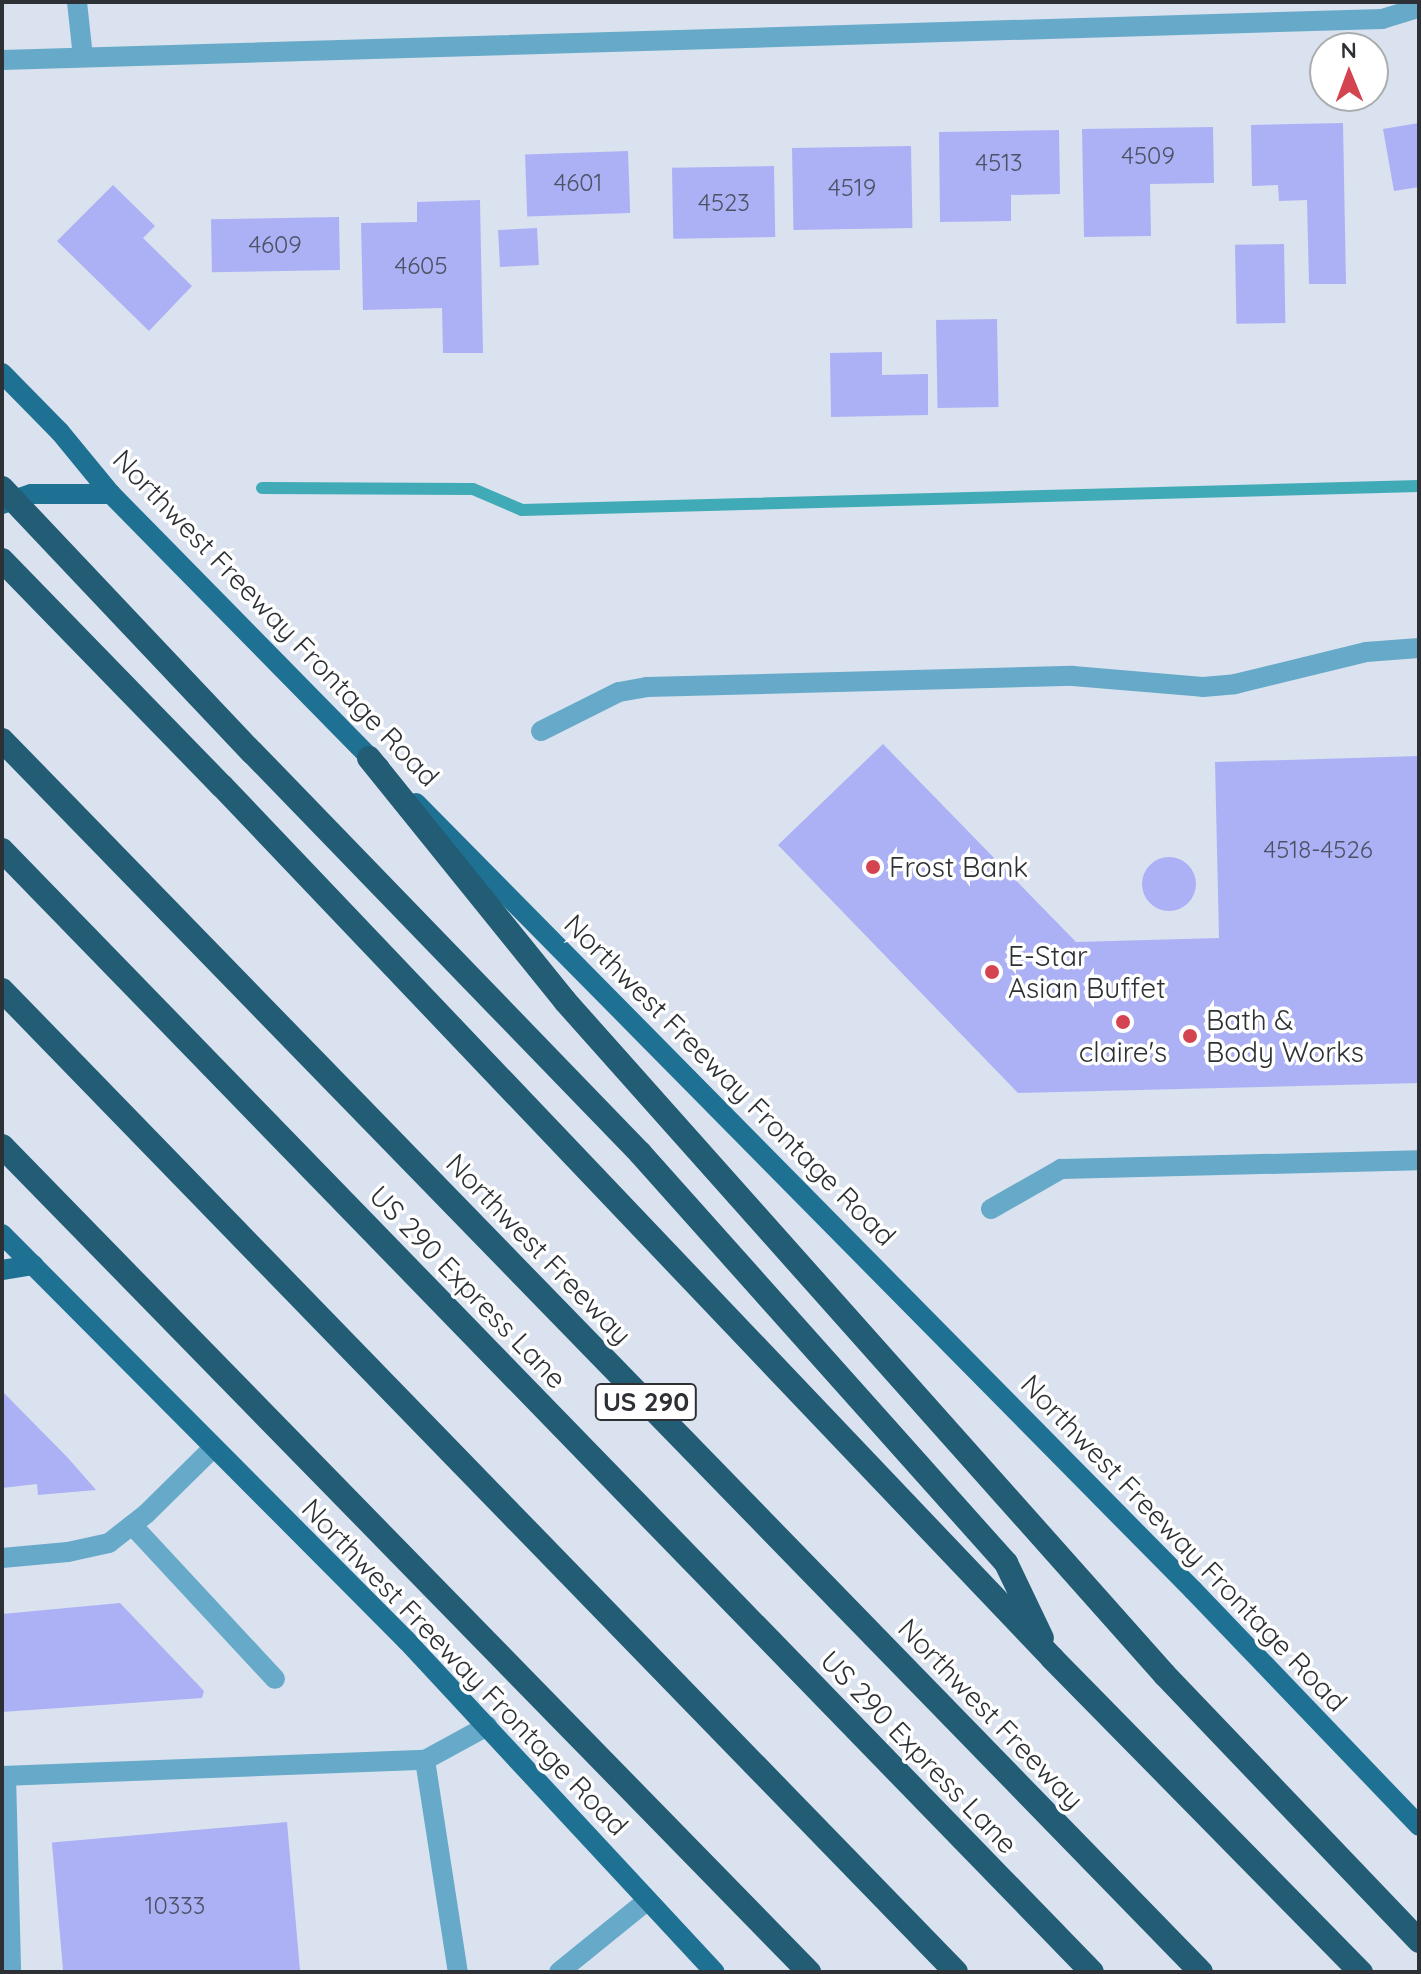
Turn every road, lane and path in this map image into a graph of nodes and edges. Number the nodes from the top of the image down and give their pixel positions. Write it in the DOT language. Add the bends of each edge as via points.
graph roads {
  1 [pos="77,2"];
  2 [pos="1419,8"];
  3 [pos="83,57"];
  4 [pos="2,60"];
  5 [pos="2,373"];
  6 [pos="2,488"];
  7 [pos="111,494"];
  8 [pos="2,504"];
  9 [pos="2,560"];
  10 [pos="1419,648"];
  11 [pos="541,731"];
  12 [pos="2,740"];
  13 [pos="369,758"];
  14 [pos="2,850"];
  15 [pos="2,990"];
  16 [pos="2,1146"];
  17 [pos="1419,1160"];
  18 [pos="991,1209"];
  19 [pos="2,1234"];
  20 [pos="34,1265"];
  21 [pos="2,1270"];
  22 [pos="214,1447"];
  23 [pos="132,1525"];
  24 [pos="2,1558"];
  25 [pos="1052,1658"];
  26 [pos="275,1679"];
  27 [pos="487,1726"];
  28 [pos="425,1760"];
  29 [pos="4,1776"];
  30 [pos="1419,1826"];
  31 [pos="648,1900"];
  32 [pos="1419,1941"];
  33 [pos="713,1971"];
  34 [pos="11,1972"];
  35 [pos="458,1972"];
  36 [pos="559,1972"];
  37 [pos="809,1972"];
  38 [pos="956,1972"];
  39 [pos="1092,1972"];
  40 [pos="1201,1972"];
  41 [pos="1361,1972"];
  1 -- 3 [label="street"];
  2 -- 3 [label="street" via="1382,19"];
  3 -- 4 [label="street"];
  5 -- 7 [label="main road, Northwest Freeway Frontage Road"];
  6 -- 25 [label="highway, bridge" via="640,1153 1006,1563"];
  7 -- 8 [label="main road" via="31,494"];
  7 -- 13 [label="main road, Northwest Freeway Frontage Road"];
  9 -- 25 [label="highway"];
  10 -- 11 [label="street" via="1366,652 1203,687 1073,676 659,686 619,692"];
  12 -- 40 [label="highway, Northwest Freeway / US 290"];
  13 -- 30 [label="main road, Northwest Freeway Frontage Road" via="1172,1567"];
  13 -- 32 [label="highway" via="575,1013 1165,1675"];
  14 -- 39 [label="highway, US 290 Express Lane"];
  15 -- 38 [label="highway"];
  16 -- 37 [label="highway"];
  17 -- 18 [label="street" via="1061,1169"];
  19 -- 20 [label="main road, Northwest Freeway Frontage Road"];
  20 -- 21 [label="main road"];
  20 -- 22 [label="main road, Northwest Freeway Frontage Road"];
  22 -- 23 [label="street"];
  22 -- 27 [label="main road, Northwest Freeway Frontage Road"];
  23 -- 24 [label="street" via="109,1543"];
  23 -- 26 [label="street"];
  25 -- 41 [label="highway"];
  27 -- 28 [label="street"];
  27 -- 31 [label="main road, Northwest Freeway Frontage Road"];
  28 -- 29 [label="street"];
  28 -- 35 [label="street"];
  29 -- 34 [label="street"];
  31 -- 33 [label="main road, Northwest Freeway Frontage Road"];
  31 -- 36 [label="street"];
}
